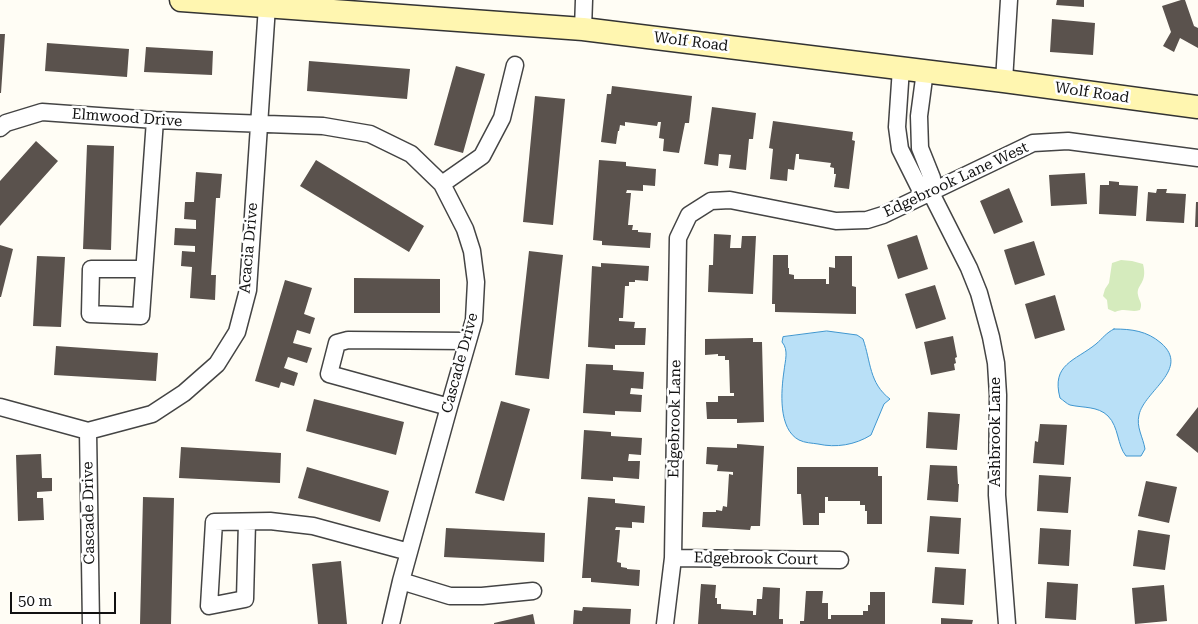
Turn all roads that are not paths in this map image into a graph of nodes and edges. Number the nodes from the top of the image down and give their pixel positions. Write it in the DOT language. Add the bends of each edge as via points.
graph roads {
  1 [pos="181,0"];
  2 [pos="584,0"];
  3 [pos="1009,0"];
  4 [pos="267,6"];
  5 [pos="582,28"];
  6 [pos="515,65"];
  7 [pos="901,68"];
  8 [pos="925,71"];
  9 [pos="1004,81"];
  10 [pos="1198,107"];
  11 [pos="155,120"];
  12 [pos="258,124"];
  13 [pos="0,128"];
  14 [pos="1198,158"];
  15 [pos="442,184"];
  16 [pos="931,193"];
  17 [pos="689,215"];
  18 [pos="144,269"];
  19 [pos="468,341"];
  20 [pos="0,407"];
  21 [pos="449,407"];
  22 [pos="88,431"];
  23 [pos="247,522"];
  24 [pos="409,552"];
  25 [pos="672,558"];
  26 [pos="840,560"];
  27 [pos="401,581"];
  28 [pos="533,591"];
  29 [pos="91,624"];
  30 [pos="391,624"];
  31 [pos="665,624"];
  32 [pos="1007,624"];
  1 -- 4 [label="street, Wolf Road"];
  2 -- 5 [label="street"];
  3 -- 9 [label="street"];
  4 -- 5 [label="street, Wolf Road"];
  4 -- 12 [label="street, Acacia Drive"];
  5 -- 7 [label="street, Wolf Road"];
  6 -- 15 [label="street" via="502,118 482,156"];
  7 -- 8 [label="street, Wolf Road"];
  7 -- 16 [label="street, Ashbrook Lane" via="897,127 900,149 920,189"];
  8 -- 9 [label="street, Wolf Road"];
  8 -- 16 [label="street, Ashbrook Lane" via="919,116 920,148 932,178"];
  9 -- 10 [label="street, Wolf Road"];
  11 -- 12 [label="street, Elmwood Drive"];
  11 -- 13 [label="street, Elmwood Drive" via="42,112 6,123"];
  11 -- 18 [label="street"];
  12 -- 15 [label="street, Cascade Drive" via="323,126 370,134 411,154"];
  12 -- 22 [label="street, Acacia Drive" via="248,290 237,332 217,364 184,394 152,414"];
  14 -- 16 [label="street, Edgebrook Lane West" via="1068,141 1032,143"];
  15 -- 19 [label="street, Cascade Drive" via="465,229 475,268 476,306"];
  16 -- 17 [label="street, Edgebrook Lane West" via="883,215 854,221 836,221 720,199"];
  16 -- 32 [label="street, Ashbrook Lane" via="969,268 991,337 998,395 997,495"];
  17 -- 25 [label="street, Edgebrook Lane" via="678,238"];
  19 -- 21 [label="street, Cascade Drive"];
  19 -- 21 [label="street" via="348,340 337,343 329,374"];
  20 -- 22 [label="street"];
  21 -- 24 [label="street, Cascade Drive"];
  22 -- 29 [label="street, Cascade Drive"];
  23 -- 23 [label="street" via="214,522 209,606 245,599"];
  23 -- 24 [label="street" via="312,526"];
  24 -- 27 [label="street, Cascade Drive"];
  25 -- 26 [label="street, Edgebrook Court"];
  25 -- 31 [label="street, Edgebrook Lane"];
  27 -- 28 [label="street" via="450,596"];
  27 -- 30 [label="street, Cascade Drive"];
}
